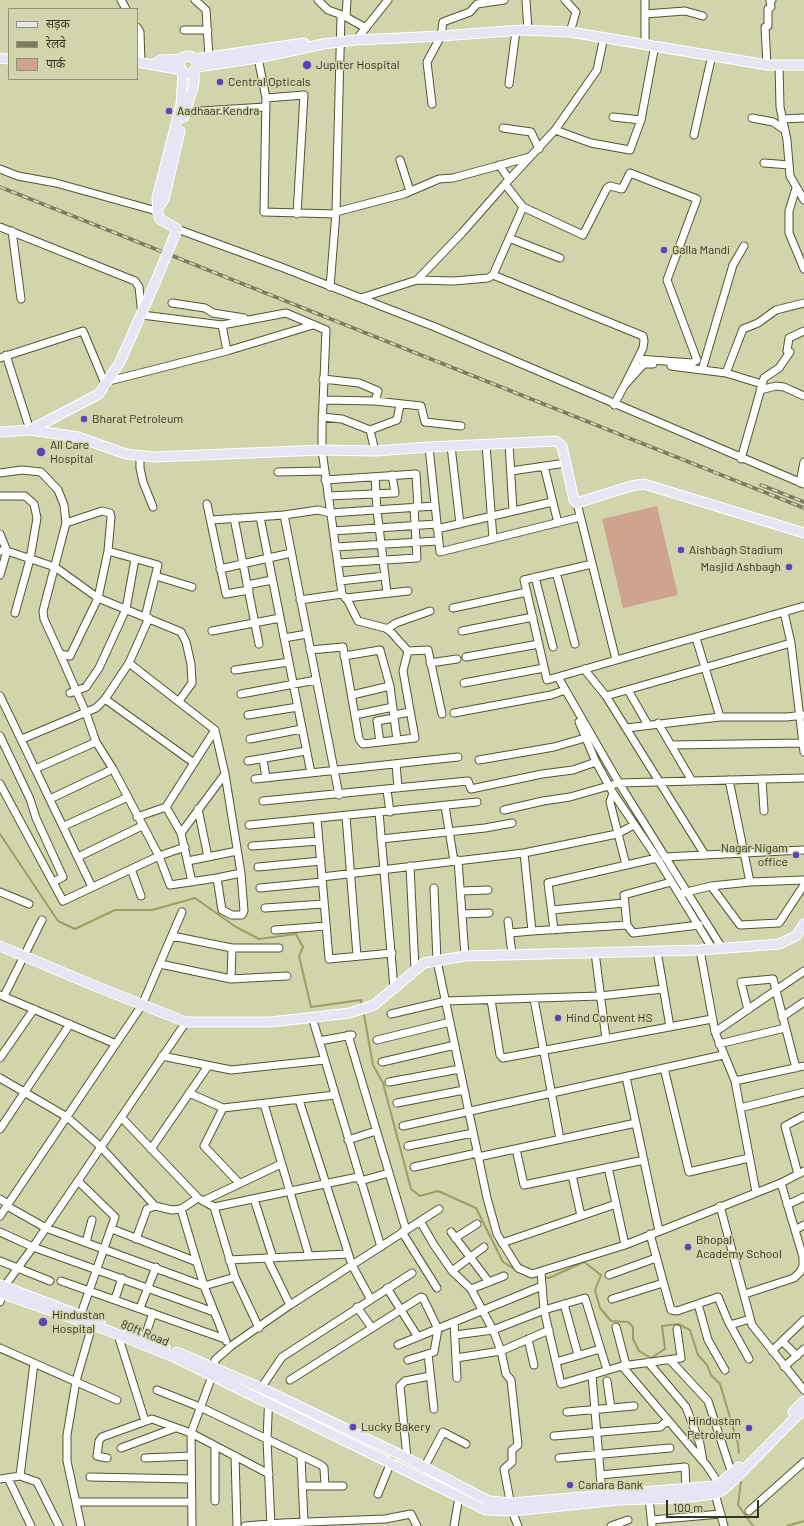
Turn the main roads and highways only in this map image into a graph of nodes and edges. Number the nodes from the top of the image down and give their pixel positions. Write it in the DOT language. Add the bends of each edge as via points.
graph roads {
  1 [pos="323,44"];
  2 [pos="182,59"];
  3 [pos="139,62"];
  4 [pos="154,64"];
  5 [pos="804,65"];
  6 [pos="195,66"];
  7 [pos="182,71"];
  8 [pos="158,211"];
  9 [pos="19,430"];
  10 [pos="30,430"];
  11 [pos="0,432"];
  12 [pos="0,437"];
  13 [pos="804,532"];
  14 [pos="804,924"];
  15 [pos="800,937"];
  16 [pos="0,946"];
  17 [pos="1,1292"];
  18 [pos="213,1372"];
  19 [pos="804,1401"];
  20 [pos="804,1409"];
  21 [pos="407,1458"];
  22 [pos="403,1468"];
  23 [pos="512,1507"];
  1 -- 5 [label="main road" via="528,30 604,37 766,65"];
  1 -- 6 [label="main road" via="258,58"];
  1 -- 6 [label="main road" via="315,41 209,57"];
  2 -- 4 [label="main road" via="161,60"];
  2 -- 6 [label="main road" via="190,56"];
  2 -- 7 [label="main road"];
  3 -- 4 [label="main road"];
  4 -- 7 [label="main road"];
  6 -- 7 [label="main road" via="190,74"];
  6 -- 8 [label="main road" via="194,84 164,199"];
  7 -- 8 [label="main road" via="181,104 158,198"];
  8 -- 10 [label="main road, bridge" via="163,222 175,233 120,362 99,394"];
  9 -- 10 [label="main road"];
  9 -- 11 [label="main road"];
  9 -- 12 [label="main road"];
  10 -- 13 [label="main road" via="78,437 112,450 140,456 322,450 375,451 510,442 558,442 561,444 574,500 577,503 644,484"];
  14 -- 15 [label="main road"];
  15 -- 16 [label="main road" via="779,944 700,950 512,954 437,960 424,963 415,969 374,1005 350,1013 272,1022 186,1022"];
  17 -- 18 [label="main road, 80ft Road"];
  17 -- 18 [label="main road" via="81,1314 144,1339"];
  18 -- 21 [label="main road" via="265,1390"];
  18 -- 22 [label="main road" via="332,1436"];
  19 -- 23 [label="main road" via="719,1484"];
  20 -- 23 [label="main road" via="733,1481 715,1494"];
  21 -- 22 [label="main road"];
  21 -- 23 [label="main road" via="489,1501"];
  22 -- 23 [label="main road" via="486,1510"];
}
